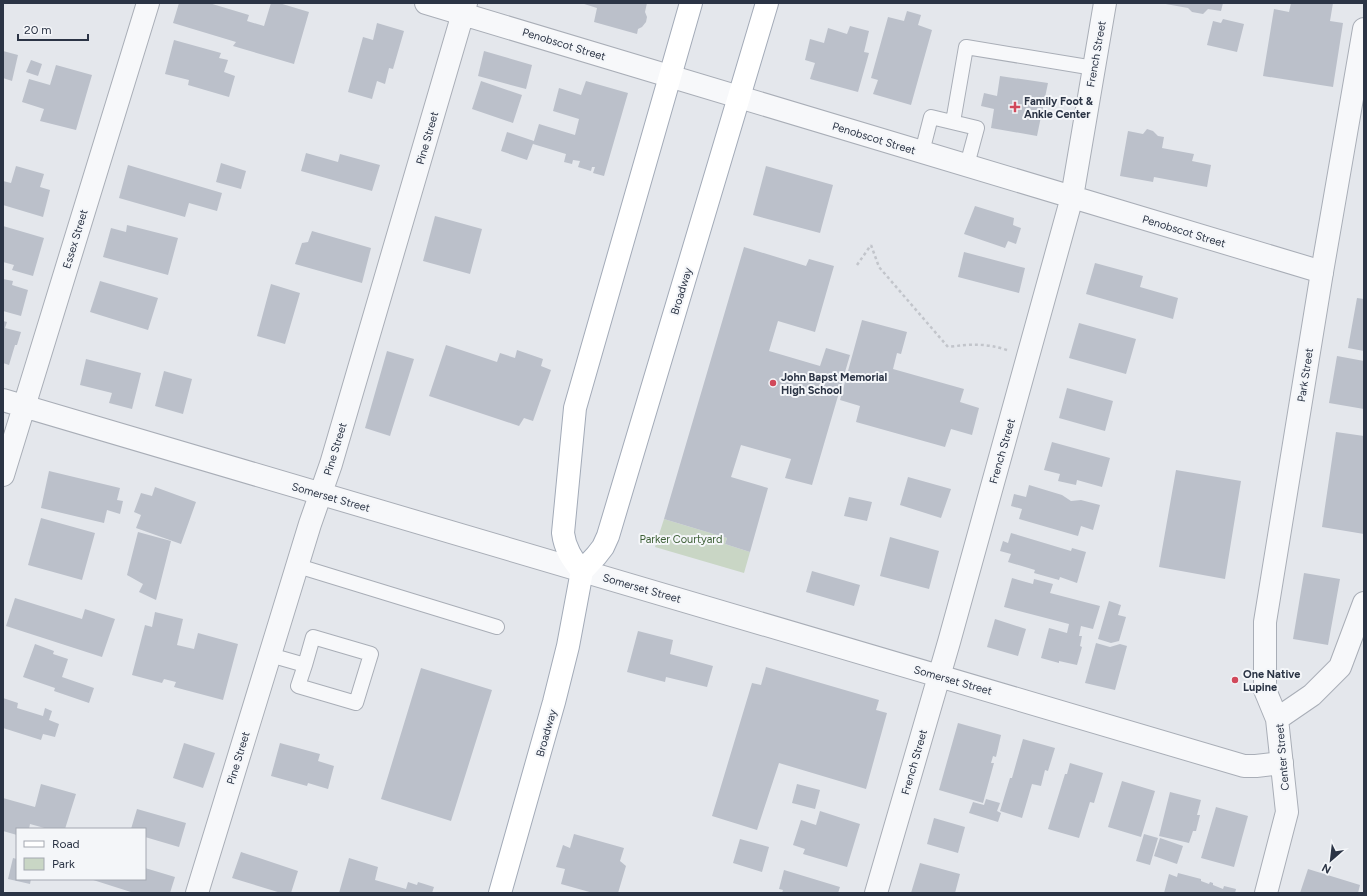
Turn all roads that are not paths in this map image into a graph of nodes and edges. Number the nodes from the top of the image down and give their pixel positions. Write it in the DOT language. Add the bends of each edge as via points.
graph roads {
  1 [pos="148,3"];
  2 [pos="426,3"];
  3 [pos="691,3"];
  4 [pos="767,3"];
  5 [pos="1105,3"];
  6 [pos="464,8"];
  7 [pos="1364,29"];
  8 [pos="1094,68"];
  9 [pos="669,76"];
  10 [pos="739,97"];
  11 [pos="953,122"];
  12 [pos="922,152"];
  13 [pos="967,166"];
  14 [pos="1072,197"];
  15 [pos="1322,272"];
  16 [pos="3,400"];
  17 [pos="24,406"];
  18 [pos="3,475"];
  19 [pos="321,494"];
  20 [pos="298,566"];
  21 [pos="582,571"];
  22 [pos="1364,602"];
  23 [pos="497,627"];
  24 [pos="270,655"];
  25 [pos="304,664"];
  26 [pos="939,676"];
  27 [pos="1277,719"];
  28 [pos="1282,764"];
  29 [pos="197,893"];
  30 [pos="500,893"];
  31 [pos="876,893"];
  32 [pos="1266,893"];
  1 -- 17 [label="street, Essex Street"];
  2 -- 6 [label="street, Penobscot Street"];
  3 -- 9 [label="main road"];
  4 -- 10 [label="main road, Broadway"];
  5 -- 8 [label="street, French Street"];
  6 -- 9 [label="street, Penobscot Street"];
  6 -- 19 [label="street, Pine Street"];
  7 -- 15 [label="street, Park Street"];
  8 -- 11 [label="lane" via="966,47"];
  8 -- 14 [label="street, French Street"];
  9 -- 10 [label="street, Penobscot Street"];
  9 -- 21 [label="main road" via="575,408 563,534 568,552"];
  10 -- 12 [label="street, Penobscot Street"];
  10 -- 21 [label="main road, Broadway" via="608,536 603,547"];
  11 -- 12 [label="lane" via="931,117"];
  11 -- 13 [label="lane" via="976,128"];
  12 -- 13 [label="street, Penobscot Street"];
  13 -- 14 [label="street, Penobscot Street"];
  14 -- 15 [label="street, Penobscot Street"];
  14 -- 26 [label="street, French Street"];
  15 -- 27 [label="street, Park Street" via="1265,622 1265,690"];
  16 -- 17 [label="street, Somerset Street"];
  17 -- 18 [label="street, Essex Street"];
  17 -- 19 [label="street, Somerset Street"];
  19 -- 20 [label="street, Pine Street"];
  19 -- 21 [label="street, Somerset Street"];
  20 -- 23 [label="lane"];
  20 -- 24 [label="street, Pine Street"];
  21 -- 26 [label="street, Somerset Street"];
  21 -- 30 [label="main road, Broadway" via="554,702"];
  22 -- 27 [label="street, Center Street" via="1340,667 1312,695"];
  24 -- 25 [label="lane"];
  24 -- 29 [label="street, Pine Street"];
  25 -- 25 [label="lane" via="313,637 371,654 356,703 298,686"];
  26 -- 28 [label="street, Somerset Street" via="1244,766"];
  26 -- 31 [label="street, French Street"];
  27 -- 28 [label="street, Center Street"];
  28 -- 32 [label="street, Center Street" via="1287,812"];
}
